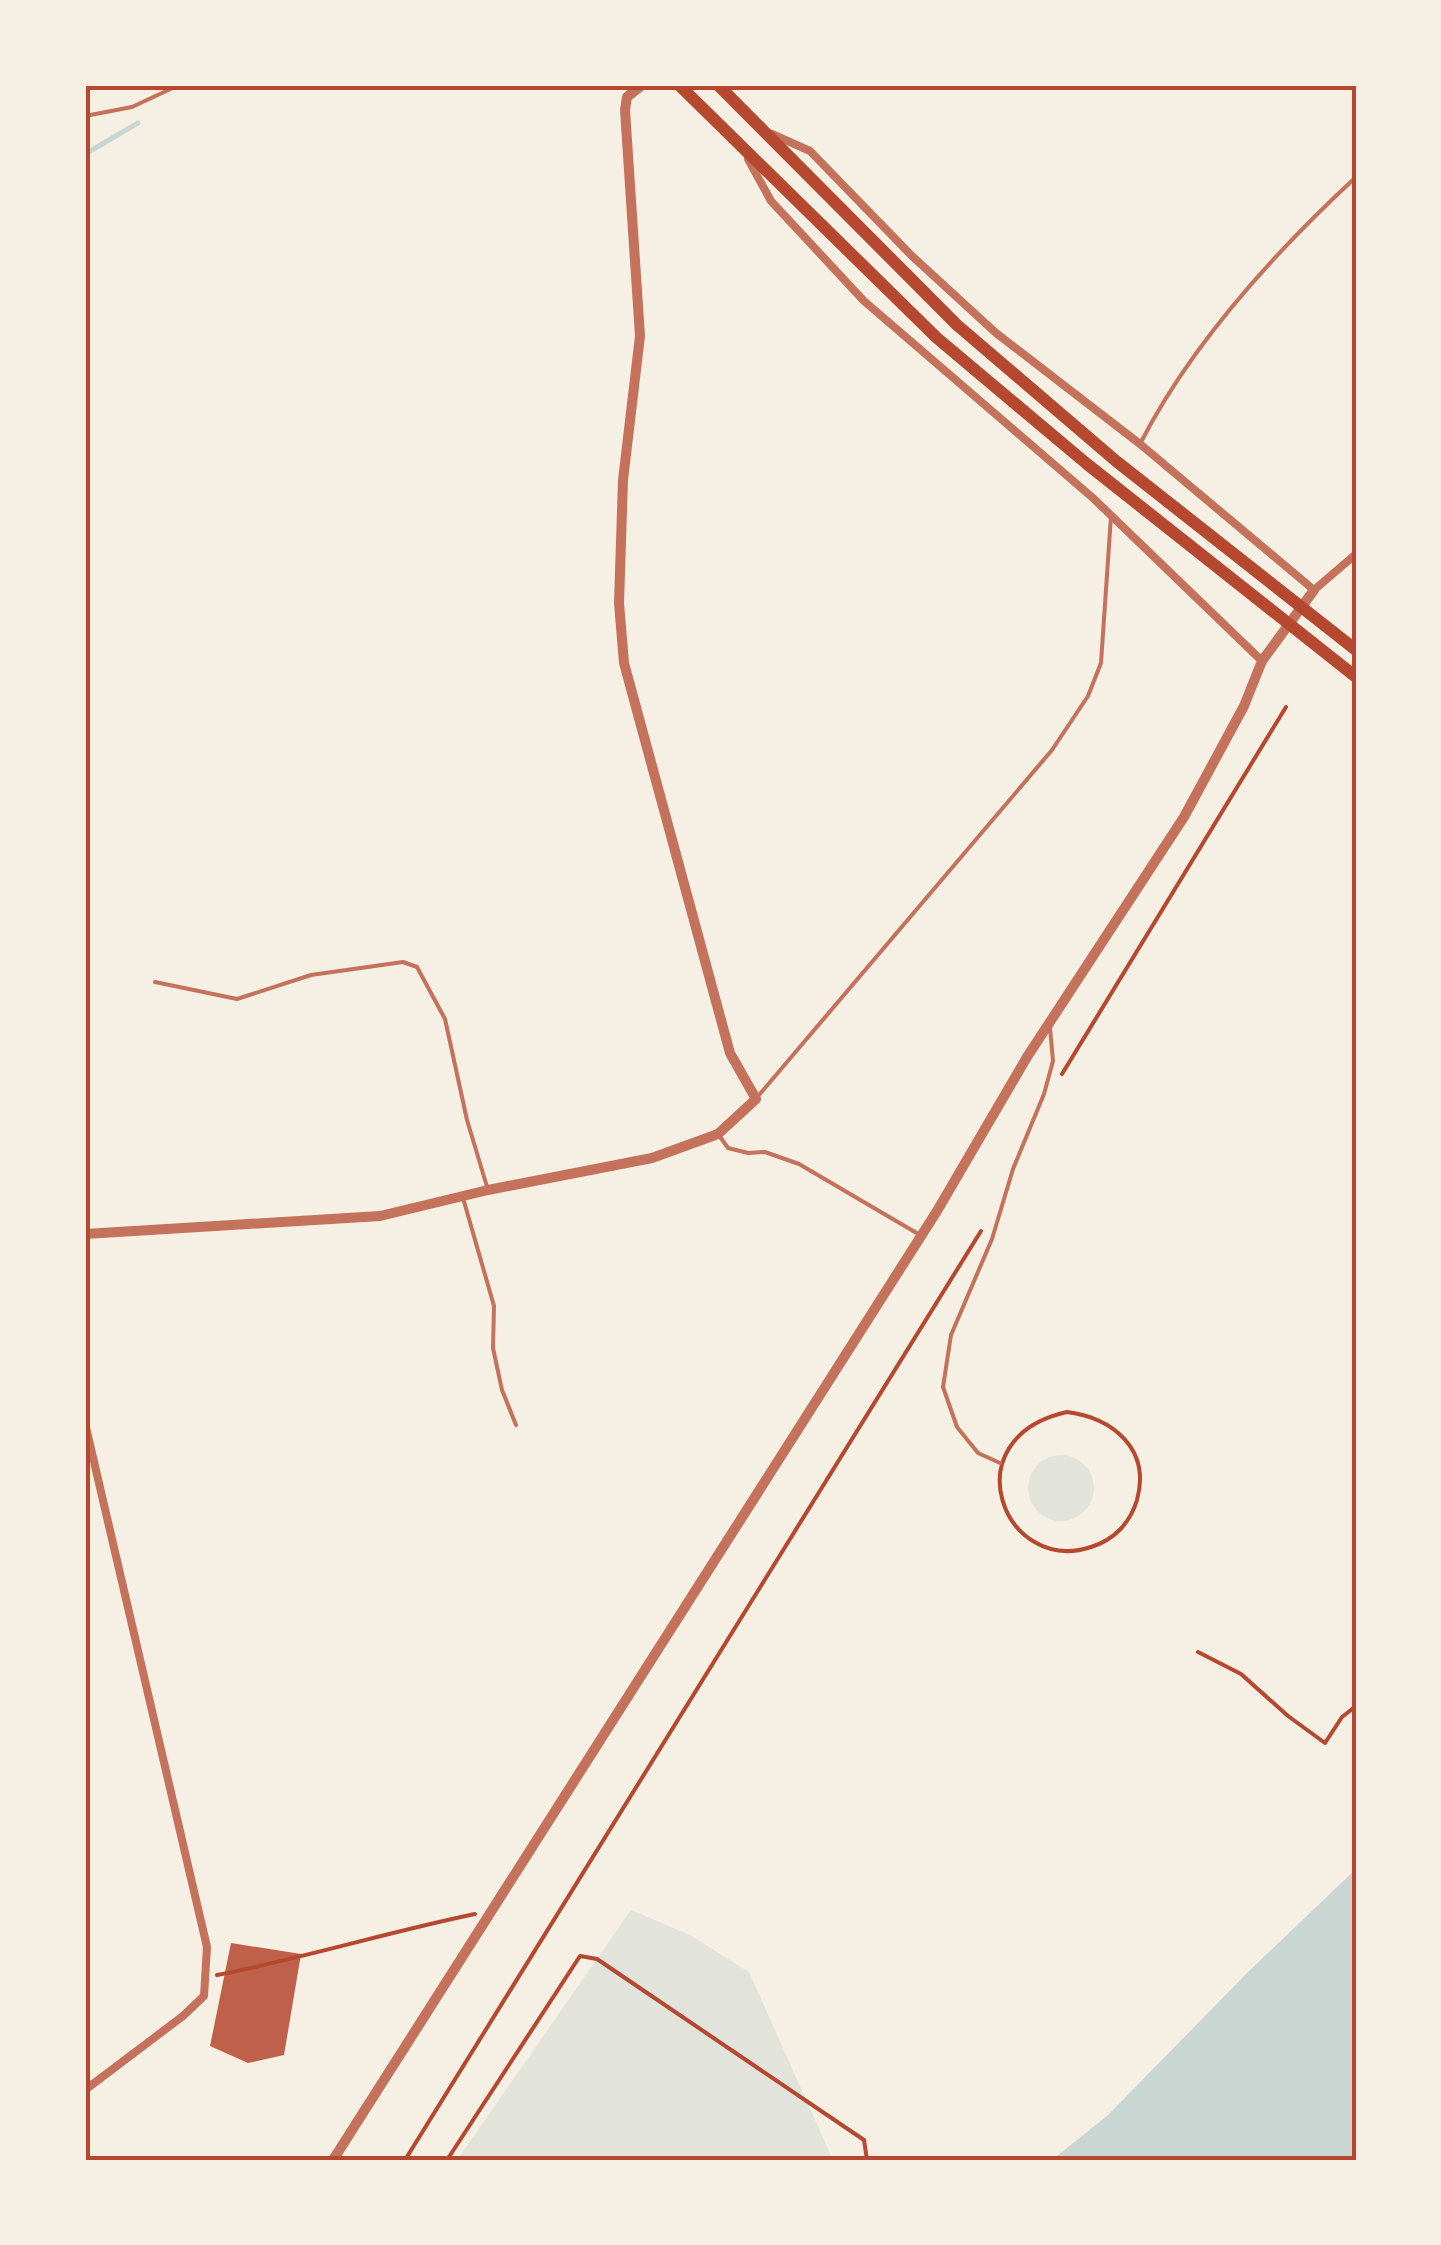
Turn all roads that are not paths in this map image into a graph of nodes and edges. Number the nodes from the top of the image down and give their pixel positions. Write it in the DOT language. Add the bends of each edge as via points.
graph roads {
  1 [pos="179,85"];
  2 [pos="642,85"];
  3 [pos="678,85"];
  4 [pos="718,85"];
  5 [pos="85,116"];
  6 [pos="762,130"];
  7 [pos="738,142"];
  8 [pos="1356,178"];
  9 [pos="1140,444"];
  10 [pos="1111,515"];
  11 [pos="1356,558"];
  12 [pos="1314,590"];
  13 [pos="1356,650"];
  14 [pos="1262,660"];
  15 [pos="1356,677"];
  16 [pos="155,982"];
  17 [pos="1050,1023"];
  18 [pos="756,1098"];
  19 [pos="718,1134"];
  20 [pos="488,1190"];
  21 [pos="462,1196"];
  22 [pos="85,1234"];
  23 [pos="920,1235"];
  24 [pos="85,1423"];
  25 [pos="516,1425"];
  26 [pos="1000,1463"];
  27 [pos="85,2090"];
  28 [pos="333,2160"];
  1 -- 5 [label="lane" via="132,107"];
  2 -- 18 [label="street" via="627,98 625,110 640,336 623,480 618,603 624,663 730,1053"];
  3 -- 7 [label="main road"];
  4 -- 6 [label="main road"];
  6 -- 9 [label="street" via="810,152 996,333"];
  6 -- 13 [label="main road" via="972,338"];
  7 -- 10 [label="street" via="771,201 864,301"];
  7 -- 15 [label="main road" via="938,338"];
  8 -- 9 [label="lane" via="1302,227 1196,354"];
  9 -- 12 [label="street"];
  10 -- 14 [label="street"];
  10 -- 18 [label="lane" via="1101,663 1088,696 1052,750"];
  11 -- 12 [label="street"];
  12 -- 14 [label="street"];
  14 -- 17 [label="street" via="1184,817"];
  16 -- 20 [label="lane" via="237,999 310,975 403,962 417,966 445,1019"];
  17 -- 23 [label="street"];
  17 -- 26 [label="lane" via="1053,1061 1044,1094 951,1335 943,1388 957,1426 978,1454"];
  18 -- 19 [label="street"];
  19 -- 20 [label="street" via="652,1158"];
  19 -- 23 [label="lane" via="728,1148 798,1164"];
  20 -- 21 [label="street"];
  21 -- 22 [label="street" via="380,1216"];
  21 -- 25 [label="lane" via="494,1306 494,1348"];
  23 -- 28 [label="street"];
  24 -- 27 [label="street" via="207,1947 204,1996"];
}
